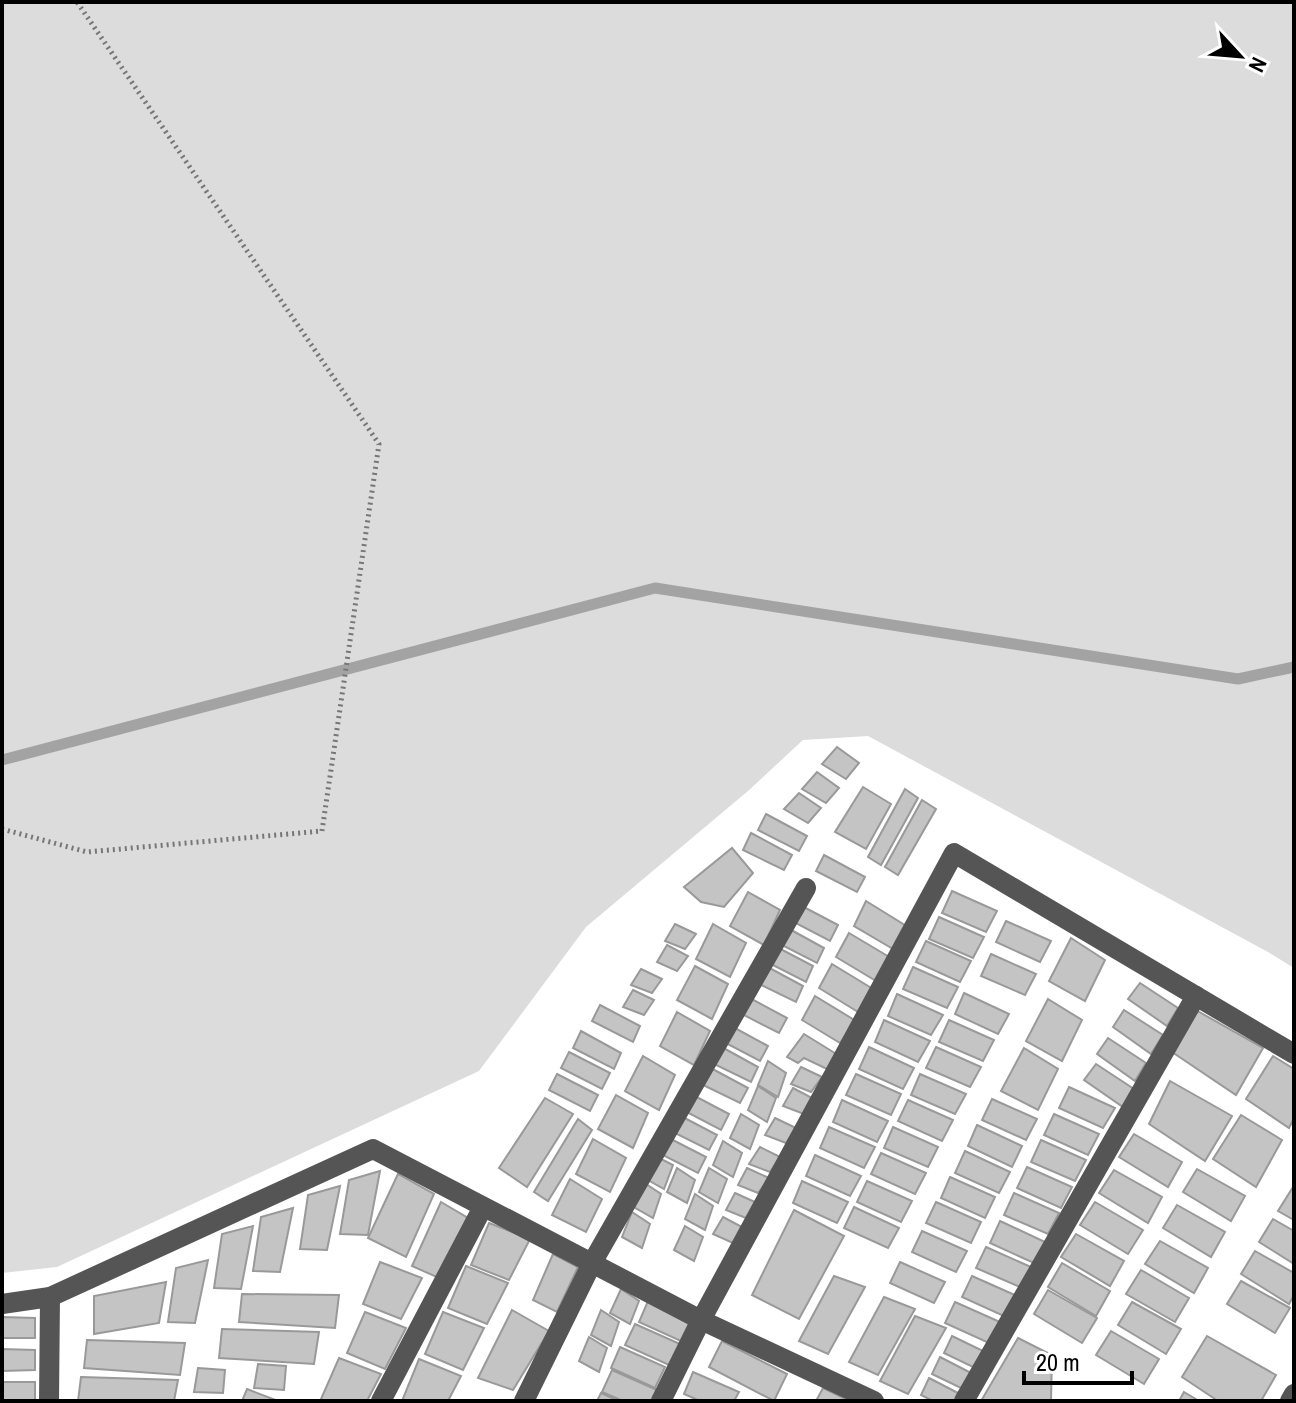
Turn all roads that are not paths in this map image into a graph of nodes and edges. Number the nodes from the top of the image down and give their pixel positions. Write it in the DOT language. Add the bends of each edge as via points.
graph roads {
  1 [pos="806,888"];
  2 [pos="1196,996"];
  3 [pos="1294,1054"];
  4 [pos="483,1207"];
  5 [pos="592,1263"];
  6 [pos="50,1297"];
  7 [pos="2,1304"];
  8 [pos="701,1320"];
  9 [pos="1294,1394"];
  10 [pos="49,1401"];
  11 [pos="381,1401"];
  12 [pos="524,1401"];
  13 [pos="661,1401"];
  14 [pos="874,1401"];
  15 [pos="964,1401"];
  16 [pos="1290,1401"];
  1 -- 5 [label="street"];
  2 -- 3 [label="street"];
  2 -- 8 [label="street" via="954,853"];
  2 -- 15 [label="street"];
  4 -- 5 [label="street"];
  4 -- 6 [label="street" via="373,1149"];
  4 -- 11 [label="street"];
  5 -- 8 [label="street"];
  5 -- 12 [label="street"];
  6 -- 7 [label="street"];
  6 -- 10 [label="street"];
  8 -- 13 [label="street"];
  8 -- 14 [label="street"];
  9 -- 16 [label="street"];
}
